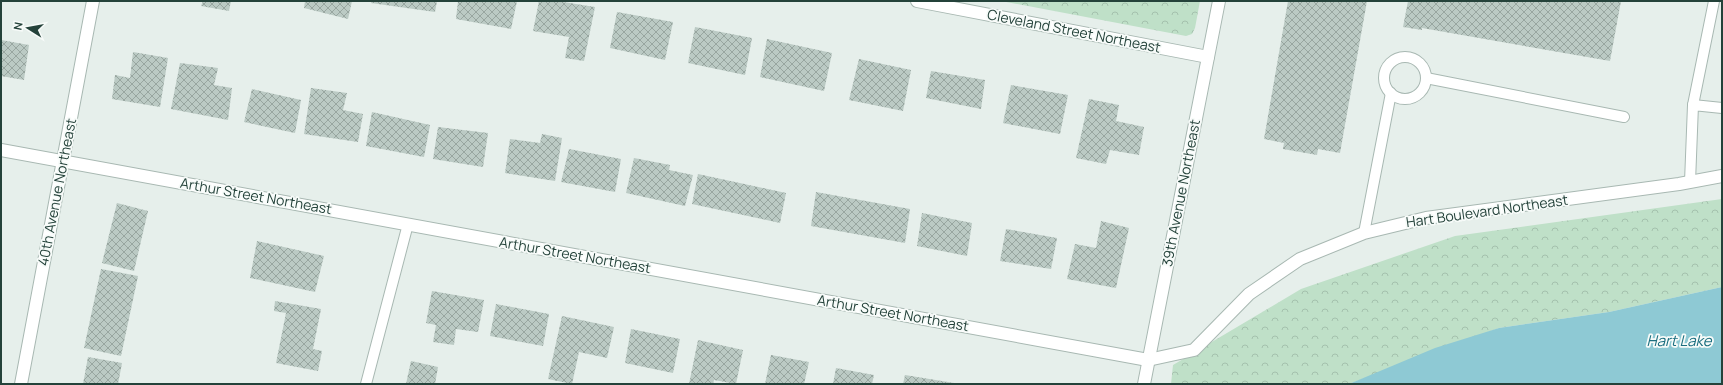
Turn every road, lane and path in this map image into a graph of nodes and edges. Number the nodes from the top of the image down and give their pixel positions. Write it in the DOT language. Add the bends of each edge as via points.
graph roads {
  1 [pos="93,1"];
  2 [pos="917,1"];
  3 [pos="1218,1"];
  4 [pos="1714,1"];
  5 [pos="1208,57"];
  6 [pos="1426,78"];
  7 [pos="1391,93"];
  8 [pos="1693,105"];
  9 [pos="1722,108"];
  10 [pos="1624,117"];
  11 [pos="1,150"];
  12 [pos="62,161"];
  13 [pos="1722,176"];
  14 [pos="1690,182"];
  15 [pos="408,224"];
  16 [pos="1364,233"];
  17 [pos="1148,360"];
  18 [pos="20,384"];
  19 [pos="366,384"];
  20 [pos="1144,384"];
  1 -- 12 [label="street, 40th Avenue Northeast"];
  2 -- 5 [label="street, Cleveland Street Northeast"];
  3 -- 5 [label="street, 39th Avenue Northeast"];
  4 -- 8 [label="lane"];
  5 -- 17 [label="street, 39th Avenue Northeast"];
  6 -- 7 [label="lane" via="1422,91 1410,98"];
  6 -- 7 [label="lane" via="1422,65 1416,60 1397,59 1391,62 1385,74 1387,87"];
  6 -- 10 [label="lane"];
  7 -- 16 [label="lane"];
  8 -- 9 [label="lane"];
  8 -- 14 [label="lane"];
  11 -- 12 [label="street, Arthur Street Northeast"];
  12 -- 15 [label="street, Arthur Street Northeast"];
  12 -- 18 [label="street, 40th Avenue Northeast"];
  13 -- 14 [label="street, Hart Boulevard Northeast"];
  14 -- 16 [label="street, Hart Boulevard Northeast" via="1426,218"];
  15 -- 17 [label="street, Arthur Street Northeast"];
  15 -- 19 [label="lane"];
  16 -- 17 [label="street, Hart Boulevard Northeast" via="1300,259 1249,294 1194,350"];
  17 -- 20 [label="street, 39th Avenue Northeast"];
}
